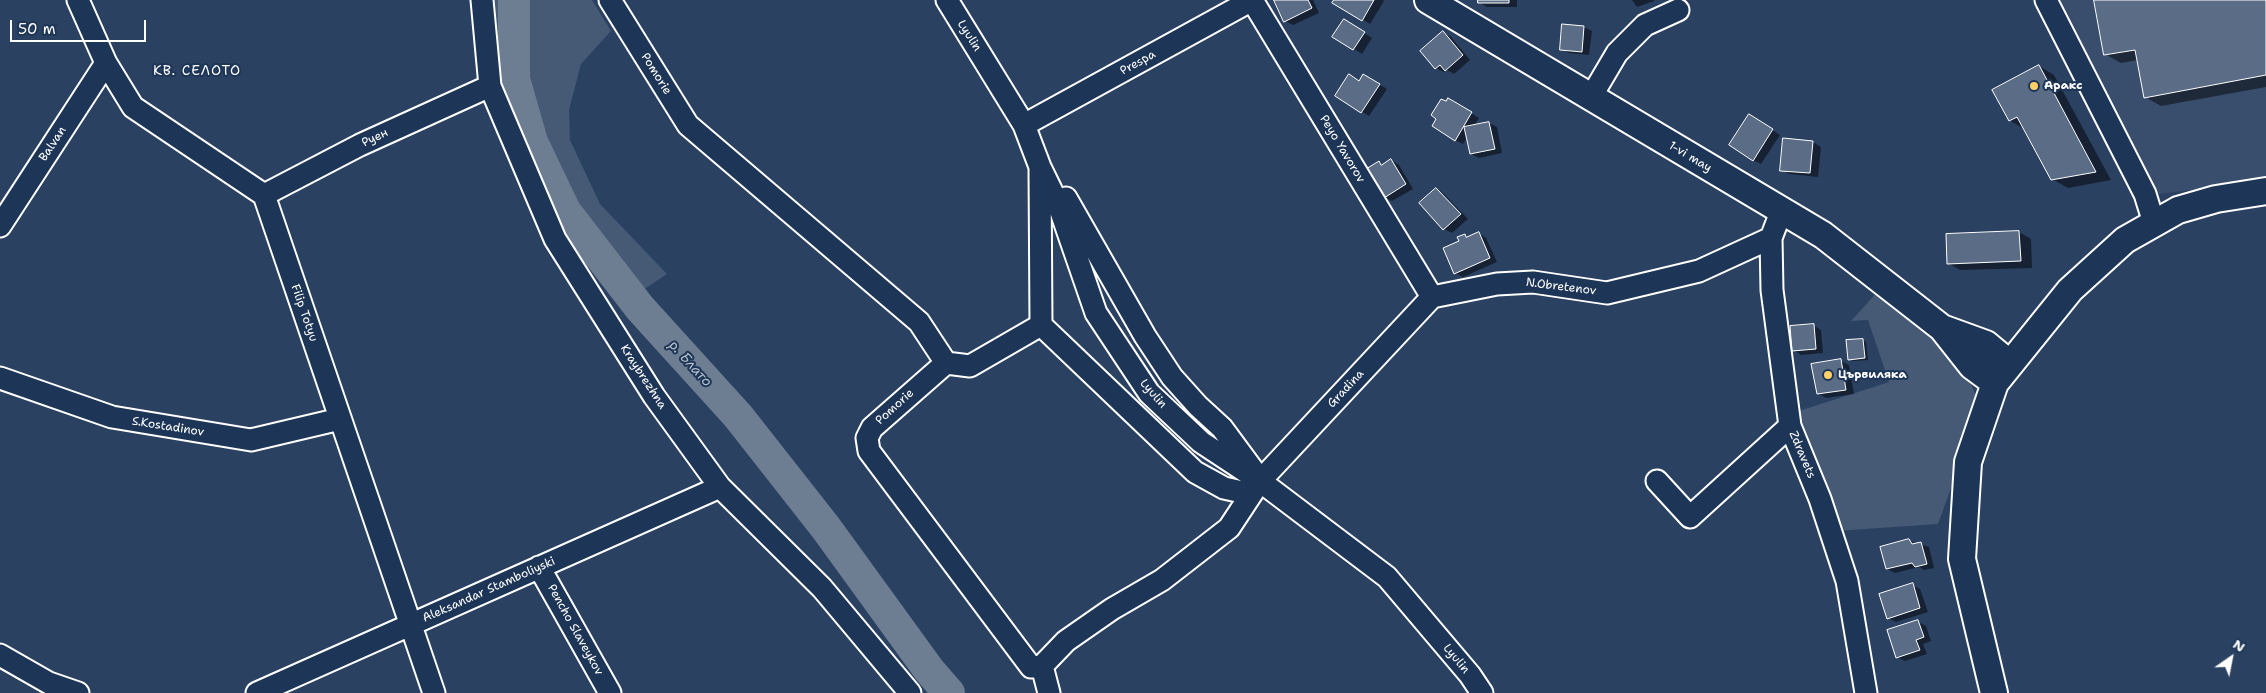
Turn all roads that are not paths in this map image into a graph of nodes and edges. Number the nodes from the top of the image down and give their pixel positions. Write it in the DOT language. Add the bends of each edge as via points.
graph roads {
  1 [pos="78,0"];
  2 [pos="482,0"];
  3 [pos="610,0"];
  4 [pos="947,0"];
  5 [pos="1252,0"];
  6 [pos="1428,0"];
  7 [pos="2046,0"];
  8 [pos="1678,10"];
  9 [pos="106,63"];
  10 [pos="490,86"];
  11 [pos="1590,97"];
  12 [pos="1028,135"];
  13 [pos="1040,167"];
  14 [pos="2266,191"];
  15 [pos="264,195"];
  16 [pos="1782,212"];
  17 [pos="2154,223"];
  18 [pos="0,226"];
  19 [pos="1771,238"];
  20 [pos="1432,297"];
  21 [pos="1041,324"];
  22 [pos="946,363"];
  23 [pos="2003,373"];
  24 [pos="0,378"];
  25 [pos="340,419"];
  26 [pos="1790,426"];
  27 [pos="1658,481"];
  28 [pos="720,487"];
  29 [pos="1256,487"];
  30 [pos="539,567"];
  31 [pos="410,625"];
  32 [pos="0,655"];
  33 [pos="1042,666"];
  34 [pos="78,693"];
  35 [pos="258,693"];
  36 [pos="434,693"];
  37 [pos="610,693"];
  38 [pos="910,693"];
  39 [pos="1049,693"];
  40 [pos="1482,693"];
  41 [pos="1866,693"];
  42 [pos="1994,693"];
  1 -- 9 [label="street"];
  2 -- 10 [label="street, Kraybrezhna"];
  3 -- 22 [label="street, Pomorie" via="688,125 919,322"];
  4 -- 12 [label="street, Lyulin"];
  5 -- 12 [label="street, Prespa"];
  5 -- 20 [label="street, Peyo Yavorov"];
  6 -- 11 [label="street, 1-vi may"];
  7 -- 17 [label="street" via="2145,194"];
  8 -- 11 [label="street" via="1645,25 1617,53"];
  9 -- 15 [label="street" via="133,107"];
  9 -- 18 [label="street, Balvan"];
  10 -- 15 [label="street, Руен" via="360,145"];
  10 -- 28 [label="street, Kraybrezhna" via="555,239 654,396"];
  11 -- 16 [label="street, 1-vi may"];
  12 -- 13 [label="street, Lyulin"];
  12 -- 29 [label="street" via="1145,336 1172,377 1222,428"];
  13 -- 21 [label="street"];
  13 -- 29 [label="street, Lyulin" via="1059,206 1096,313 1149,393"];
  14 -- 17 [label="street" via="2216,199 2178,210"];
  15 -- 25 [label="street, Filip Totyu"];
  16 -- 19 [label="street, Zdravets"];
  16 -- 23 [label="street, 1-vi may" via="1823,235 1942,328 1972,366"];
  17 -- 23 [label="street" via="2125,240 2070,290"];
  19 -- 20 [label="street, N.Obretenov" via="1699,271 1607,293 1533,282 1497,284"];
  19 -- 26 [label="street, Zdravets" via="1772,290"];
  20 -- 29 [label="street, Gradina"];
  21 -- 22 [label="street" via="970,366"];
  21 -- 29 [label="street" via="1195,472 1224,488"];
  22 -- 33 [label="street, Pomorie" via="872,428 867,438 869,451 1023,658 1031,667"];
  23 -- 42 [label="street" via="1968,462 1962,559"];
  24 -- 25 [label="street, S.Kostadinov" via="112,418 251,440"];
  25 -- 31 [label="street, Filip Totyu"];
  26 -- 27 [label="street" via="1690,517"];
  26 -- 41 [label="street, Zdravets" via="1820,499 1847,581"];
  28 -- 30 [label="street, Aleksandar Stamboliyski"];
  28 -- 38 [label="street, Kraybrezhna" via="822,588"];
  29 -- 33 [label="street" via="1229,528 1162,580 1066,641"];
  29 -- 40 [label="street, Lyulin" via="1387,577"];
  30 -- 31 [label="street, Aleksandar Stamboliyski"];
  30 -- 37 [label="street, Pencho Slaveykov"];
  31 -- 35 [label="street, Aleksandar Stamboliyski"];
  31 -- 36 [label="street, Filip Totyu"];
  32 -- 34 [label="street" via="49,683"];
  33 -- 39 [label="street"];
}
